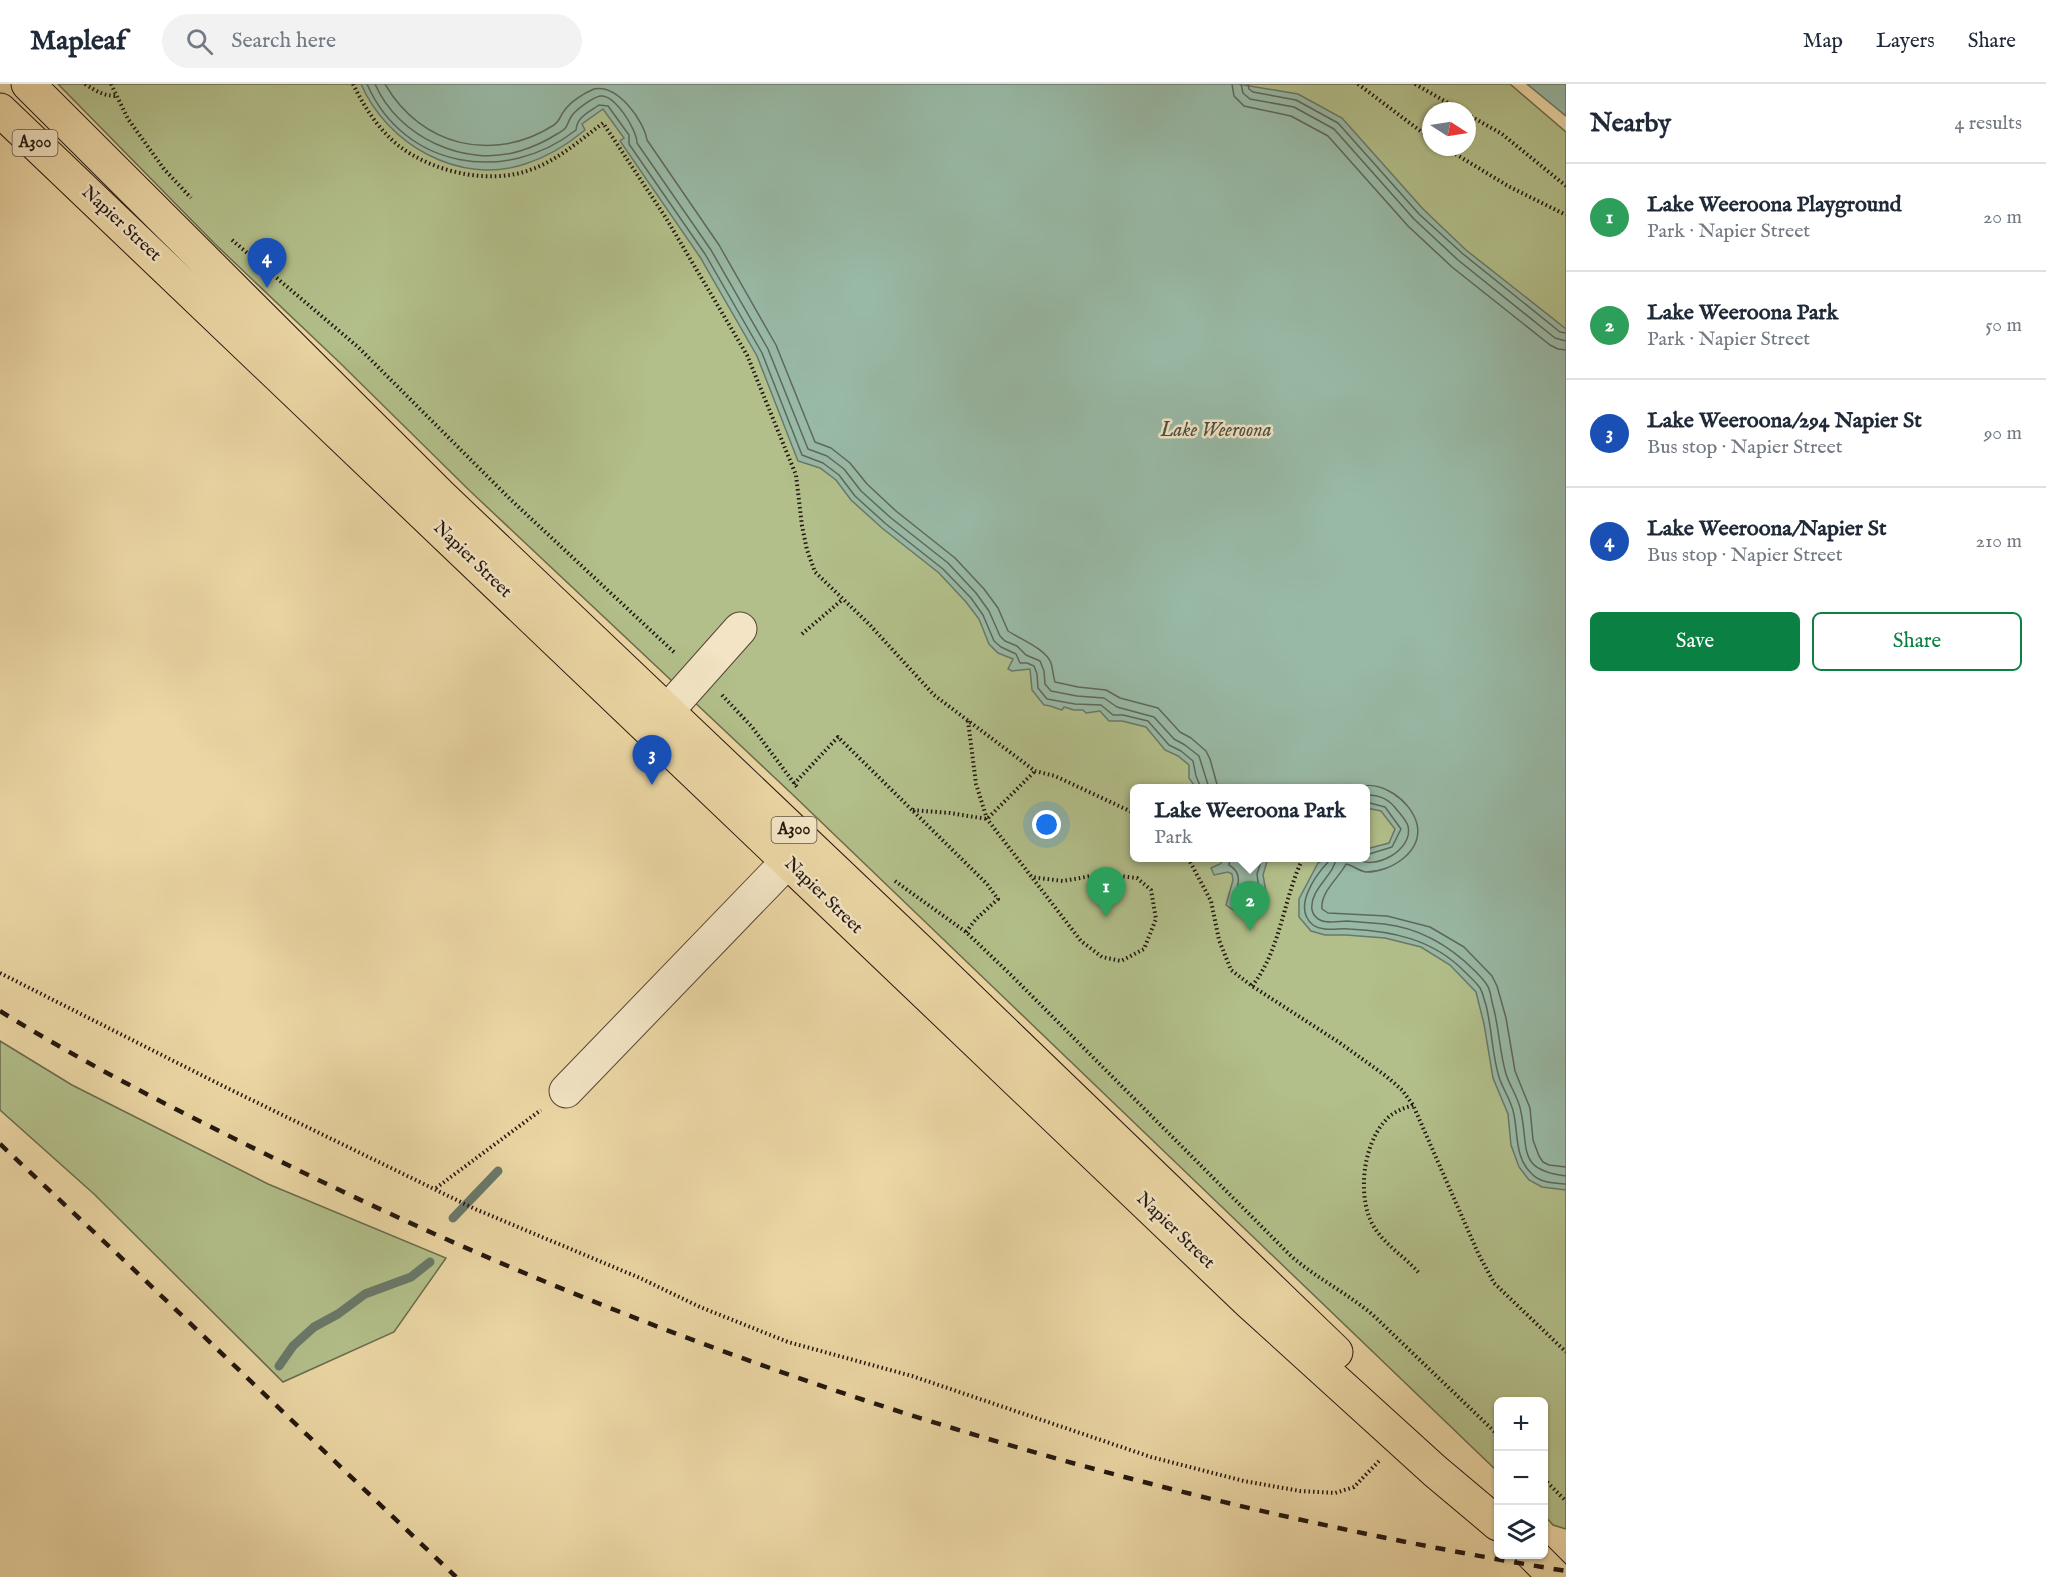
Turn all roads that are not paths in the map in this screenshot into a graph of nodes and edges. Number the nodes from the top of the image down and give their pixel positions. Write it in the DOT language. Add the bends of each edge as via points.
graph roads {
  1 [pos="28,84"];
  2 [pos="0,110"];
  3 [pos="558,625"];
  4 [pos="740,629"];
  5 [pos="668,710"];
  6 [pos="797,853"];
  7 [pos="566,1091"];
  8 [pos="1440,1466"];
  9 [pos="1494,1518"];
  10 [pos="1537,1559"];
  11 [pos="1555,1577"];
  1 -- 3 [label="highway, Napier Street / A300" via="440,495"];
  2 -- 3 [label="highway, Napier Street / A300"];
  3 -- 5 [label="highway, Napier Street / A300"];
  3 -- 6 [label="highway, Napier Street / A300"];
  4 -- 5 [label="lane"];
  5 -- 6 [label="highway, Napier Street / A300"];
  6 -- 7 [label="lane"];
  6 -- 8 [label="highway, Napier Street / A300" via="1267,1285"];
  6 -- 8 [label="highway, Napier Street / A300" via="1250,1303 1400,1439"];
  8 -- 9 [label="highway, Napier Street / A300"];
  10 -- 11 [label="highway"];
}
